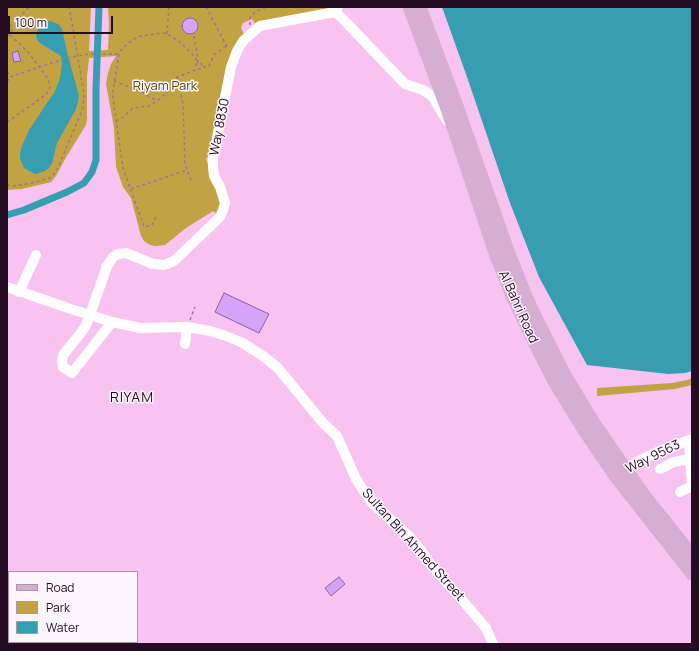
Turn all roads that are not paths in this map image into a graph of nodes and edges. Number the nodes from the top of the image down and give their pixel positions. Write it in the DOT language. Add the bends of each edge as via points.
graph roads {
  1 [pos="409,7"];
  2 [pos="420,7"];
  3 [pos="337,9"];
  4 [pos="456,136"];
  5 [pos="36,255"];
  6 [pos="7,288"];
  7 [pos="19,292"];
  8 [pos="90,315"];
  9 [pos="112,322"];
  10 [pos="187,327"];
  11 [pos="186,344"];
  12 [pos="690,439"];
  13 [pos="690,459"];
  14 [pos="660,469"];
  15 [pos="620,473"];
  16 [pos="692,486"];
  17 [pos="680,492"];
  18 [pos="692,555"];
  19 [pos="692,574"];
  20 [pos="493,644"];
  1 -- 4 [label="main road, Al Bahri Road"];
  2 -- 15 [label="main road, Al Bahri Road" via="508,251 540,327"];
  3 -- 4 [label="street, Way 8830" via="342,18 405,84 432,96"];
  3 -- 8 [label="street, Way 8830" via="260,26 243,41 231,67 213,158 214,176 225,203 220,217 174,261 164,265 153,264 126,253 112,257"];
  4 -- 15 [label="main road, Al Bahri Road" via="496,256 525,325 559,390 582,427"];
  5 -- 7 [label="street"];
  6 -- 7 [label="street, Sultan Bin Ahmed Street"];
  7 -- 8 [label="street, Sultan Bin Ahmed Street"];
  8 -- 9 [label="street, Sultan Bin Ahmed Street"];
  8 -- 9 [label="street, Way 8830" via="85,327 63,355 63,367 72,373"];
  9 -- 10 [label="street, Sultan Bin Ahmed Street" via="140,328"];
  10 -- 11 [label="street"];
  10 -- 20 [label="street, Sultan Bin Ahmed Street" via="210,331 243,343 278,368 323,423 337,436 356,479 373,504 420,549 486,628"];
  12 -- 13 [label="street"];
  12 -- 15 [label="street, Way 9563" via="637,462"];
  13 -- 14 [label="street" via="674,462"];
  13 -- 16 [label="street"];
  15 -- 18 [label="main road, Al Bahri Road" via="644,495"];
  15 -- 19 [label="main road, Al Bahri Road"];
  16 -- 17 [label="street"];
}
